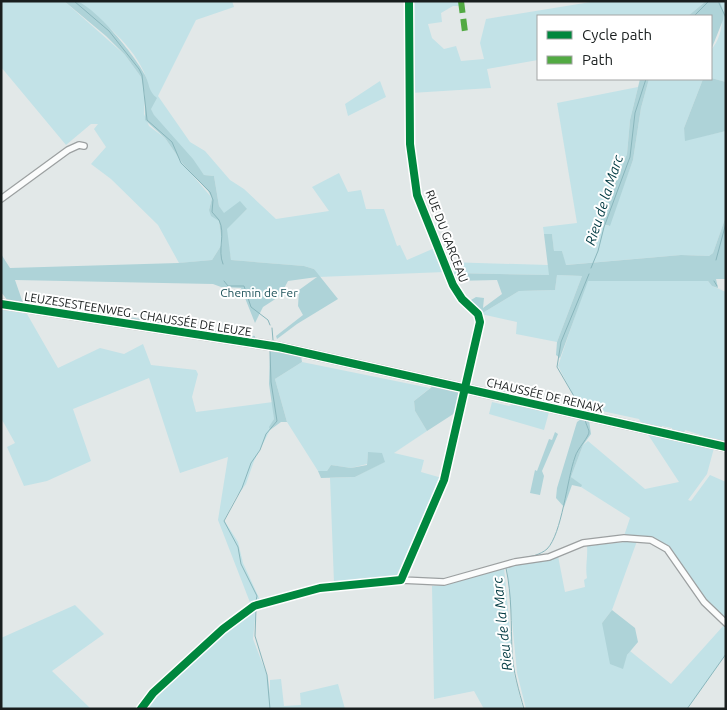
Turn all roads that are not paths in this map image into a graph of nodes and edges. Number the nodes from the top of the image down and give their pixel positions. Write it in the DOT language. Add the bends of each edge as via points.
graph roads {
  1 [pos="409,1"];
  2 [pos="84,146"];
  3 [pos="1,200"];
  4 [pos="1,304"];
  5 [pos="272,345"];
  6 [pos="466,389"];
  7 [pos="726,448"];
  8 [pos="401,580"];
  9 [pos="726,623"];
  10 [pos="141,709"];
  1 -- 6 [label="street, RUE DU GARCEAU" via="410,144 417,195 453,285 478,314 480,322"];
  2 -- 3 [label="street" via="68,150"];
  4 -- 5 [label="main road, LEUZESESTEENWEG - CHAUSSÉE DE LEUZE"];
  5 -- 6 [label="main road, CHAUSSÉE DE RENAIX"];
  6 -- 7 [label="main road, CHAUSSÉE DE RENAIX"];
  6 -- 8 [label="street, RUE DU GARCEAU" via="442,485"];
  8 -- 9 [label="street" via="439,583 549,557 591,542 624,538 656,542 667,550 704,602"];
  8 -- 10 [label="street" via="327,587 257,605 223,629 153,693"];
}
